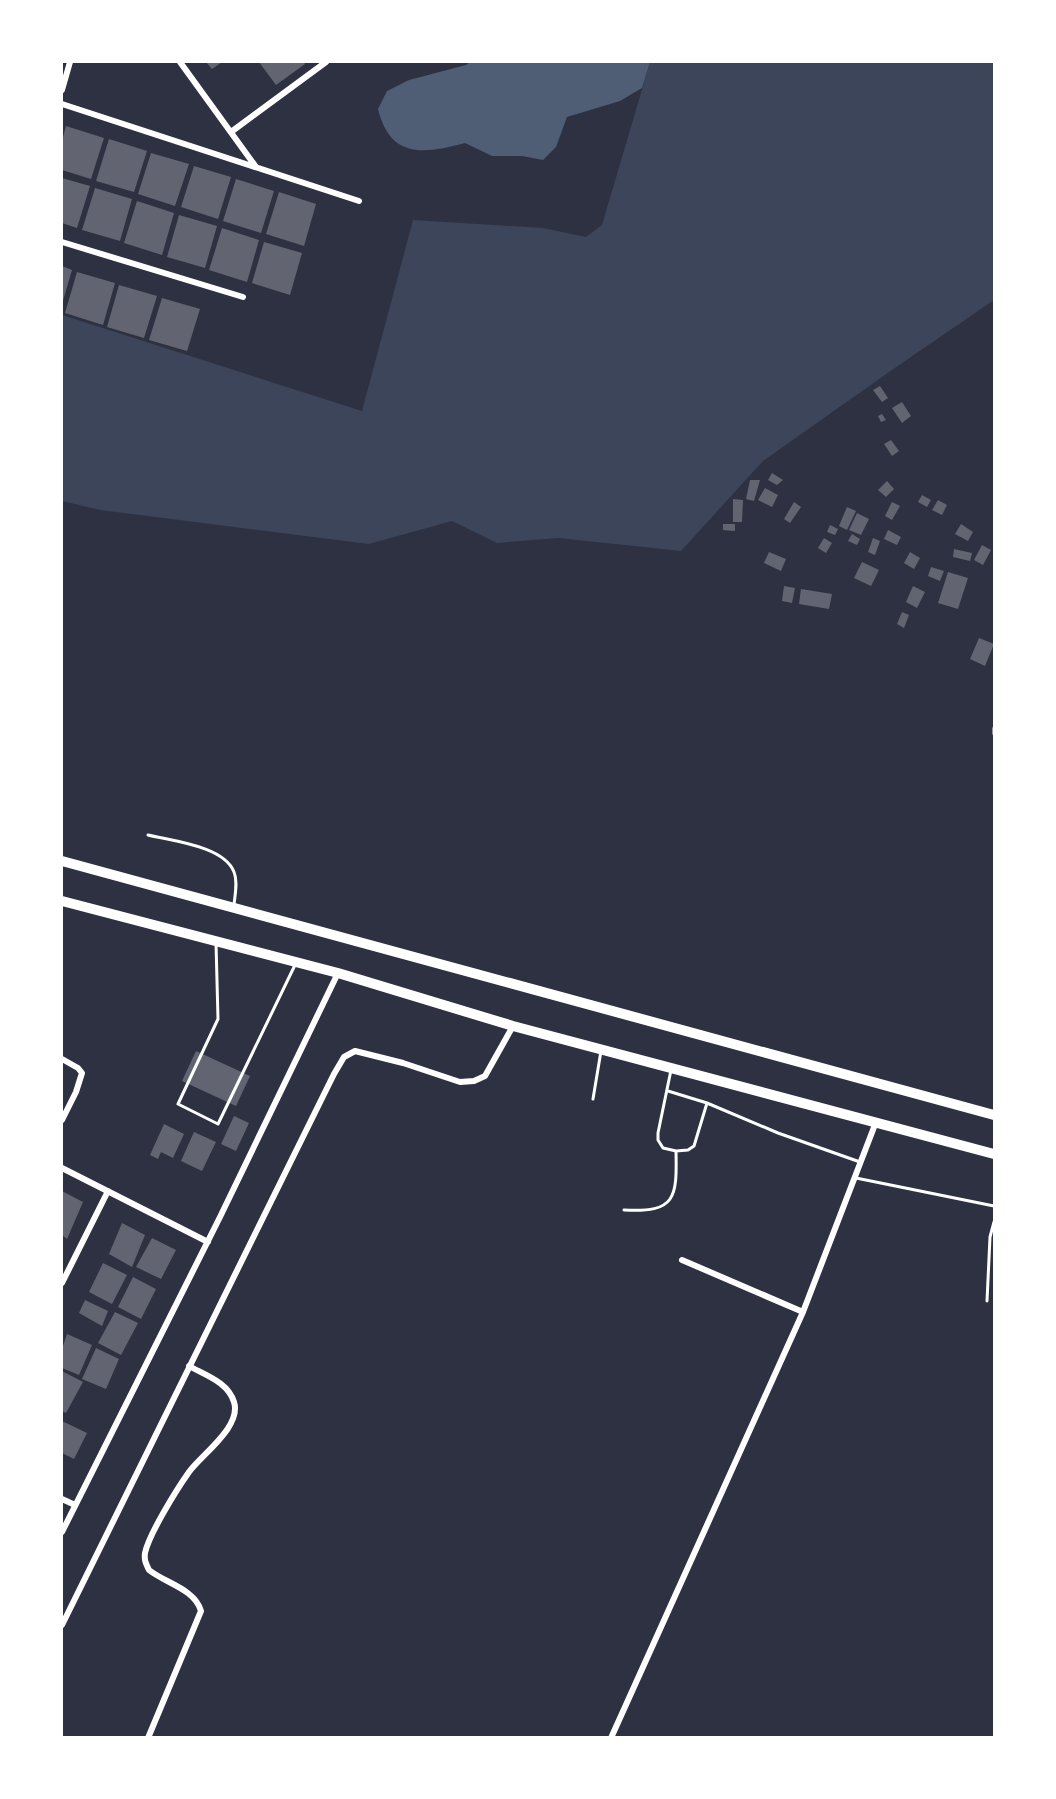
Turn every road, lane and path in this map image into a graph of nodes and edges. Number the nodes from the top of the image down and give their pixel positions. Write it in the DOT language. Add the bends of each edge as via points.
graph roads {
  1 [pos="70,62"];
  2 [pos="180,62"];
  3 [pos="326,62"];
  4 [pos="62,90"];
  5 [pos="62,104"];
  6 [pos="231,132"];
  7 [pos="256,167"];
  8 [pos="359,201"];
  9 [pos="62,242"];
  10 [pos="243,297"];
  11 [pos="994,728"];
  12 [pos="994,734"];
  13 [pos="148,835"];
  14 [pos="62,861"];
  15 [pos="62,901"];
  16 [pos="234,909"];
  17 [pos="215,941"];
  18 [pos="297,962"];
  19 [pos="338,973"];
  20 [pos="513,1026"];
  21 [pos="602,1049"];
  22 [pos="62,1059"];
  23 [pos="671,1068"];
  24 [pos="668,1091"];
  25 [pos="593,1099"];
  26 [pos="707,1103"];
  27 [pos="994,1115"];
  28 [pos="62,1120"];
  29 [pos="876,1122"];
  30 [pos="676,1151"];
  31 [pos="994,1154"];
  32 [pos="861,1162"];
  33 [pos="62,1168"];
  34 [pos="855,1178"];
  35 [pos="108,1191"];
  36 [pos="994,1206"];
  37 [pos="624,1210"];
  38 [pos="994,1222"];
  39 [pos="208,1242"];
  40 [pos="682,1260"];
  41 [pos="62,1283"];
  42 [pos="987,1301"];
  43 [pos="802,1312"];
  44 [pos="189,1366"];
  45 [pos="62,1499"];
  46 [pos="75,1505"];
  47 [pos="62,1532"];
  48 [pos="62,1625"];
  49 [pos="148,1737"];
  50 [pos="611,1737"];
  1 -- 4 [label="street"];
  2 -- 6 [label="street"];
  3 -- 6 [label="street"];
  5 -- 7 [label="street"];
  6 -- 7 [label="street"];
  7 -- 8 [label="street"];
  9 -- 10 [label="street"];
  11 -- 12 [label="lane"];
  13 -- 16 [label="lane" via="222,856 236,880"];
  14 -- 16 [label="highway"];
  15 -- 17 [label="highway"];
  16 -- 27 [label="highway"];
  17 -- 18 [label="highway"];
  17 -- 18 [label="lane" via="218,1018 178,1104 218,1124"];
  18 -- 19 [label="highway"];
  19 -- 20 [label="highway"];
  19 -- 39 [label="street"];
  20 -- 21 [label="highway"];
  20 -- 44 [label="street" via="485,1076 474,1081 460,1082 355,1051 344,1057"];
  21 -- 23 [label="highway"];
  21 -- 25 [label="lane"];
  22 -- 28 [label="street" via="82,1073"];
  23 -- 24 [label="lane"];
  23 -- 29 [label="highway"];
  24 -- 26 [label="lane"];
  24 -- 30 [label="lane" via="658,1140 663,1148"];
  26 -- 30 [label="lane" via="694,1146"];
  26 -- 32 [label="lane"];
  29 -- 31 [label="highway"];
  29 -- 32 [label="street"];
  30 -- 37 [label="lane" via="677,1184 668,1202 646,1211"];
  32 -- 34 [label="street"];
  33 -- 35 [label="street"];
  34 -- 36 [label="lane"];
  34 -- 43 [label="street"];
  35 -- 39 [label="street"];
  35 -- 41 [label="street"];
  38 -- 42 [label="lane"];
  39 -- 46 [label="street"];
  40 -- 43 [label="street"];
  43 -- 50 [label="street"];
  44 -- 48 [label="street"];
  44 -- 49 [label="street" via="225,1386 235,1403 235,1413 229,1428 190,1470 149,1541 145,1555 149,1570 192,1597 201,1611"];
  45 -- 46 [label="street"];
  46 -- 47 [label="street"];
}
